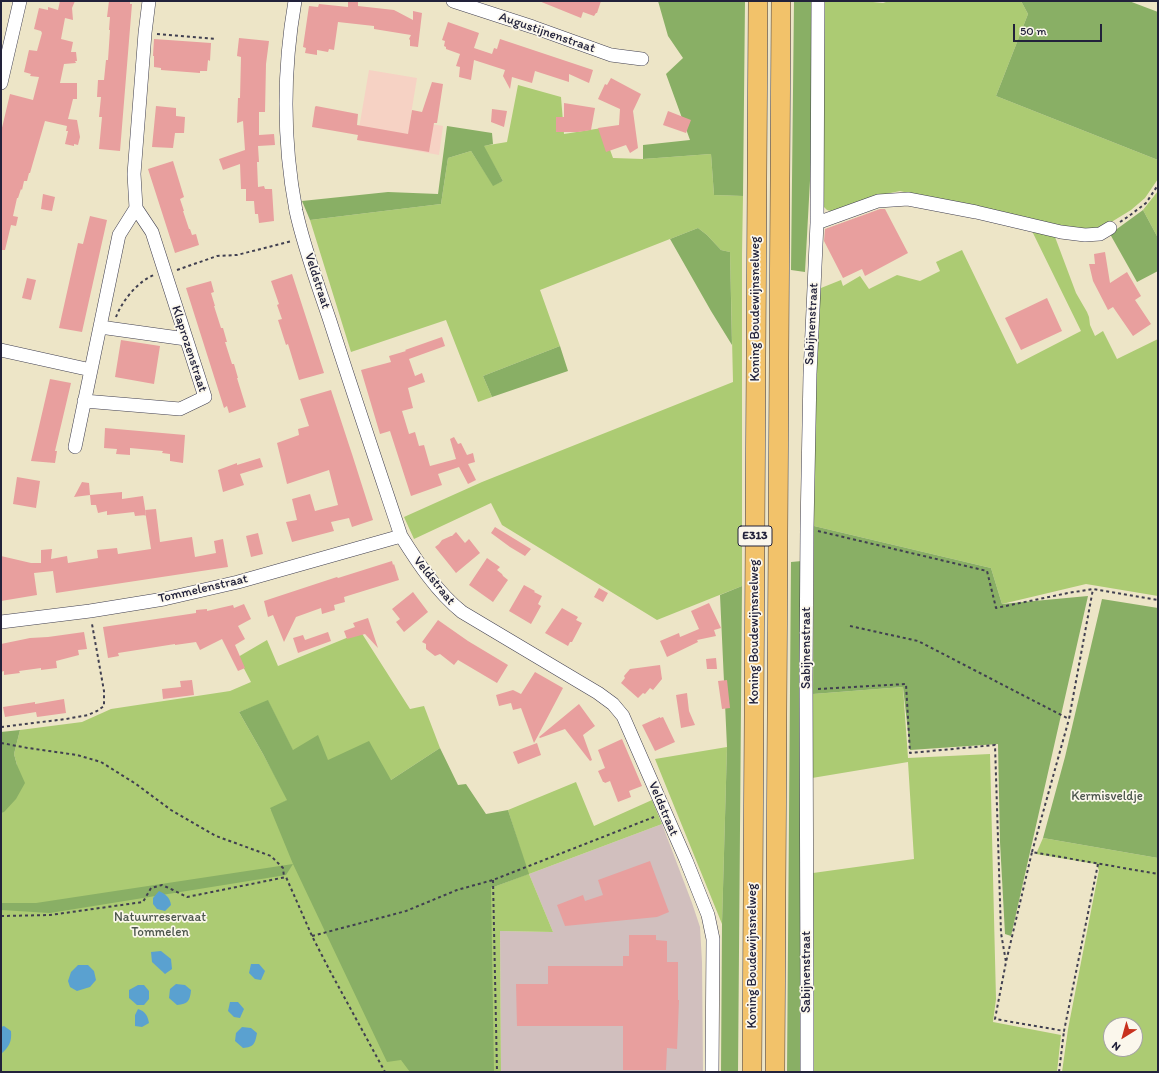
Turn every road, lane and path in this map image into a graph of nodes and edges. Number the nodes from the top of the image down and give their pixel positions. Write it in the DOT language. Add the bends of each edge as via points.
graph roads {
  1 [pos="20,1"];
  2 [pos="149,1"];
  3 [pos="295,1"];
  4 [pos="453,1"];
  5 [pos="758,1"];
  6 [pos="781,1"];
  7 [pos="818,1"];
  8 [pos="145,33"];
  9 [pos="216,39"];
  10 [pos="642,59"];
  11 [pos="1,83"];
  12 [pos="1158,185"];
  13 [pos="136,208"];
  14 [pos="816,223"];
  15 [pos="1110,228"];
  16 [pos="303,238"];
  17 [pos="165,273"];
  18 [pos="100,327"];
  19 [pos="113,329"];
  20 [pos="186,339"];
  21 [pos="1,350"];
  22 [pos="90,370"];
  23 [pos="84,401"];
  24 [pos="75,447"];
  25 [pos="807,528"];
  26 [pos="401,536"];
  27 [pos="1093,589"];
  28 [pos="1158,600"];
  29 [pos="90,611"];
  30 [pos="1,622"];
  31 [pos="850,626"];
  32 [pos="813,690"];
  33 [pos="1069,719"];
  34 [pos="1,727"];
  35 [pos="1,743"];
  36 [pos="665,813"];
  37 [pos="1032,852"];
  38 [pos="1098,864"];
  39 [pos="1158,874"];
  40 [pos="284,877"];
  41 [pos="493,880"];
  42 [pos="1,916"];
  43 [pos="312,936"];
  44 [pos="1006,962"];
  45 [pos="1064,1031"];
  46 [pos="385,1072"];
  47 [pos="497,1072"];
  48 [pos="712,1072"];
  49 [pos="752,1072"];
  50 [pos="775,1072"];
  51 [pos="807,1072"];
  52 [pos="1059,1072"];
  1 -- 11 [label="street"];
  2 -- 8 [label="street"];
  3 -- 16 [label="street, Veldstraat" via="286,103 290,167"];
  4 -- 10 [label="street, Augustijnenstraat" via="611,55"];
  5 -- 49 [label="highway, Koning Boudewijnsnelweg / E313"];
  6 -- 50 [label="highway, Koning Boudewijnsnelweg / E313"];
  7 -- 14 [label="street, Sabijnenstraat"];
  8 -- 9 [label="path"];
  8 -- 13 [label="street" via="134,174"];
  12 -- 15 [label="path" via="1146,203"];
  13 -- 17 [label="street, Klaprozenstraat" via="152,232"];
  13 -- 18 [label="street" via="119,235"];
  14 -- 15 [label="street" via="878,201 908,199 1061,232 1100,234"];
  14 -- 25 [label="street, Sabijnenstraat"];
  16 -- 17 [label="path" via="237,255 217,256"];
  16 -- 26 [label="street, Veldstraat"];
  17 -- 19 [label="path" via="140,282 119,310"];
  17 -- 20 [label="street, Klaprozenstraat"];
  18 -- 19 [label="street"];
  18 -- 22 [label="street"];
  19 -- 20 [label="street"];
  20 -- 23 [label="street, Klaprozenstraat" via="204,398 180,409"];
  21 -- 22 [label="street"];
  22 -- 23 [label="street"];
  23 -- 24 [label="street"];
  25 -- 27 [label="path" via="987,571 996,608"];
  25 -- 51 [label="street, Sabijnenstraat"];
  26 -- 29 [label="street, Tommelenstraat" via="238,582 164,599"];
  26 -- 36 [label="street, Veldstraat" via="442,594 457,608 613,704 624,716"];
  27 -- 28 [label="path"];
  27 -- 33 [label="path"];
  29 -- 30 [label="street, Tommelenstraat"];
  29 -- 34 [label="path" via="104,691 104,706 88,715"];
  31 -- 33 [label="path" via="918,641"];
  32 -- 44 [label="path" via="906,684 910,753 995,745 1001,933"];
  33 -- 37 [label="path"];
  35 -- 40 [label="path" via="77,755 100,762 171,810 216,836 271,856 282,868"];
  36 -- 41 [label="path"];
  36 -- 48 [label="street, Veldstraat" via="708,915 713,939"];
  37 -- 38 [label="path"];
  37 -- 44 [label="path"];
  38 -- 39 [label="path"];
  38 -- 45 [label="path"];
  40 -- 42 [label="path" via="186,897 162,885 151,888 143,902 50,915"];
  40 -- 43 [label="path"];
  41 -- 43 [label="path" via="457,890 406,911"];
  41 -- 47 [label="path"];
  43 -- 46 [label="path"];
  44 -- 45 [label="path" via="995,1019"];
  45 -- 52 [label="path"];
}
